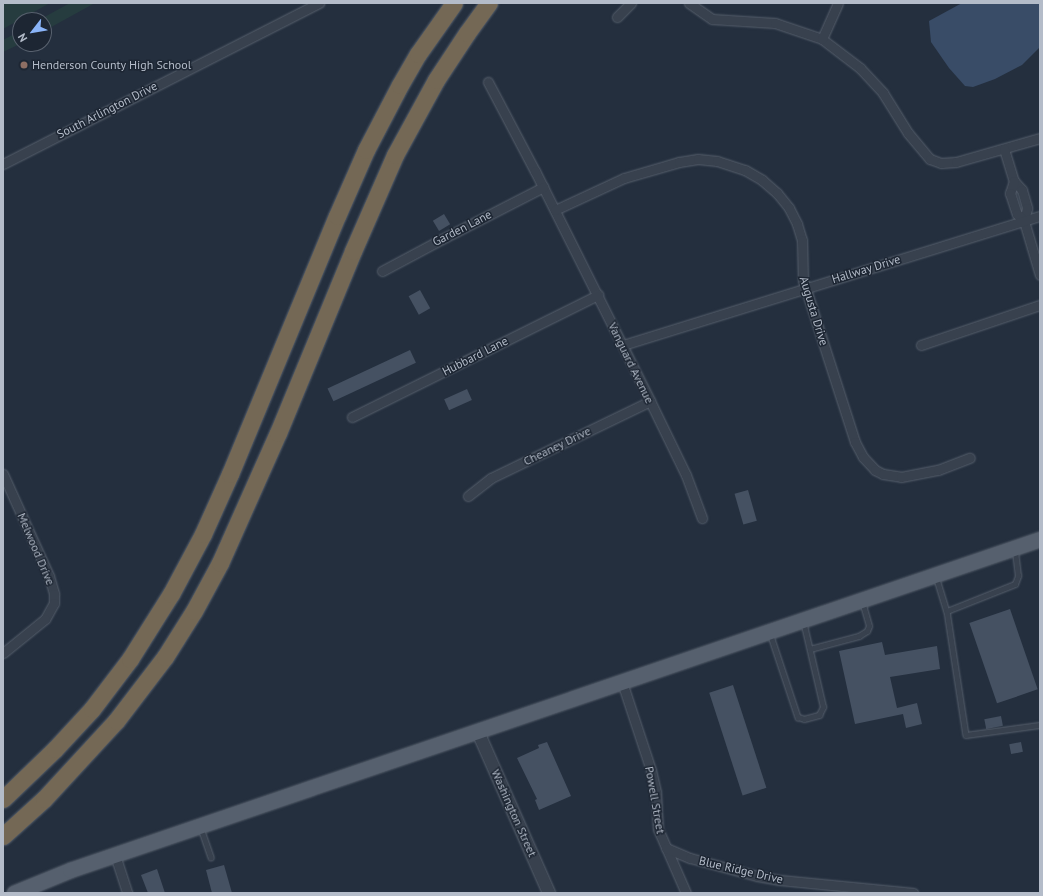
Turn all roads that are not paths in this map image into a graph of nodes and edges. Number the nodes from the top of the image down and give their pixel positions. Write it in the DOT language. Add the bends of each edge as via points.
graph roads {
  1 [pos="319,3"];
  2 [pos="454,3"];
  3 [pos="489,3"];
  4 [pos="631,3"];
  5 [pos="688,3"];
  6 [pos="838,3"];
  7 [pos="617,16"];
  8 [pos="822,39"];
  9 [pos="488,82"];
  10 [pos="1040,138"];
  11 [pos="1004,150"];
  12 [pos="3,164"];
  13 [pos="543,187"];
  14 [pos="555,210"];
  15 [pos="1040,216"];
  16 [pos="1024,221"];
  17 [pos="382,271"];
  18 [pos="1040,275"];
  19 [pos="806,288"];
  20 [pos="598,295"];
  21 [pos="1040,305"];
  22 [pos="623,345"];
  23 [pos="921,346"];
  24 [pos="650,401"];
  25 [pos="352,417"];
  26 [pos="970,458"];
  27 [pos="3,474"];
  28 [pos="468,496"];
  29 [pos="702,518"];
  30 [pos="1040,539"];
  31 [pos="1014,548"];
  32 [pos="936,575"];
  33 [pos="861,601"];
  34 [pos="947,611"];
  35 [pos="803,621"];
  36 [pos="770,631"];
  37 [pos="810,649"];
  38 [pos="3,653"];
  39 [pos="622,682"];
  40 [pos="1040,725"];
  41 [pos="478,732"];
  42 [pos="3,799"];
  43 [pos="201,826"];
  44 [pos="3,836"];
  45 [pos="666,848"];
  46 [pos="115,855"];
  47 [pos="211,857"];
  48 [pos="14,893"];
  49 [pos="127,893"];
  50 [pos="549,893"];
  51 [pos="686,893"];
  52 [pos="914,893"];
  1 -- 12 [label="street, South Arlington Drive"];
  2 -- 42 [label="highway" via="422,48 366,150 227,480 203,534 171,594 130,659 92,708 55,749"];
  3 -- 44 [label="highway" via="436,80 395,155 278,433 220,563 194,611 165,657 116,721 44,799"];
  4 -- 7 [label="street"];
  5 -- 8 [label="street" via="712,19 775,23"];
  6 -- 8 [label="street"];
  8 -- 11 [label="street" via="860,68 882,93 908,133 930,159 941,163 956,162"];
  9 -- 13 [label="street"];
  10 -- 11 [label="street"];
  11 -- 16 [label="street" via="1014,181 1010,193 1017,214"];
  13 -- 14 [label="street, Vanguard Avenue"];
  13 -- 17 [label="street, Garden Lane"];
  14 -- 19 [label="street, Augusta Drive" via="624,178 660,166 698,159 727,163 762,180 777,193 788,208 801,236 802,272"];
  14 -- 20 [label="street, Vanguard Avenue"];
  15 -- 16 [label="street, Hallway Drive"];
  16 -- 18 [label="street"];
  16 -- 19 [label="street, Hallway Drive"];
  19 -- 22 [label="street, Hallway Drive"];
  19 -- 26 [label="street, Augusta Drive" via="855,442 868,464 883,474 901,477 938,470"];
  20 -- 22 [label="street, Vanguard Avenue"];
  20 -- 25 [label="street, Hubbard Lane"];
  21 -- 23 [label="street"];
  22 -- 24 [label="street, Vanguard Avenue"];
  24 -- 28 [label="street, Cheaney Drive" via="491,478"];
  24 -- 29 [label="street, Vanguard Avenue" via="686,475"];
  27 -- 38 [label="street, Melwood Drive" via="49,576 54,594 54,603 45,619"];
  30 -- 31 [label="main road"];
  31 -- 32 [label="main road"];
  31 -- 34 [label="lane" via="1018,576 1015,584"];
  32 -- 33 [label="main road"];
  32 -- 34 [label="lane"];
  33 -- 35 [label="main road"];
  33 -- 37 [label="lane" via="869,626 867,631 859,636"];
  34 -- 40 [label="lane" via="966,735"];
  35 -- 36 [label="main road"];
  35 -- 37 [label="lane"];
  36 -- 37 [label="lane" via="798,716 804,719 819,715 823,706"];
  36 -- 39 [label="main road"];
  39 -- 41 [label="main road"];
  39 -- 45 [label="street, Powell Street" via="651,770 656,792 658,829"];
  41 -- 43 [label="main road"];
  41 -- 50 [label="street, Washington Street"];
  43 -- 46 [label="main road"];
  43 -- 47 [label="lane"];
  45 -- 51 [label="street, Powell Street"];
  45 -- 52 [label="street, Blue Ridge Drive" via="690,858 762,877"];
  46 -- 48 [label="main road"];
  46 -- 49 [label="street"];
}
